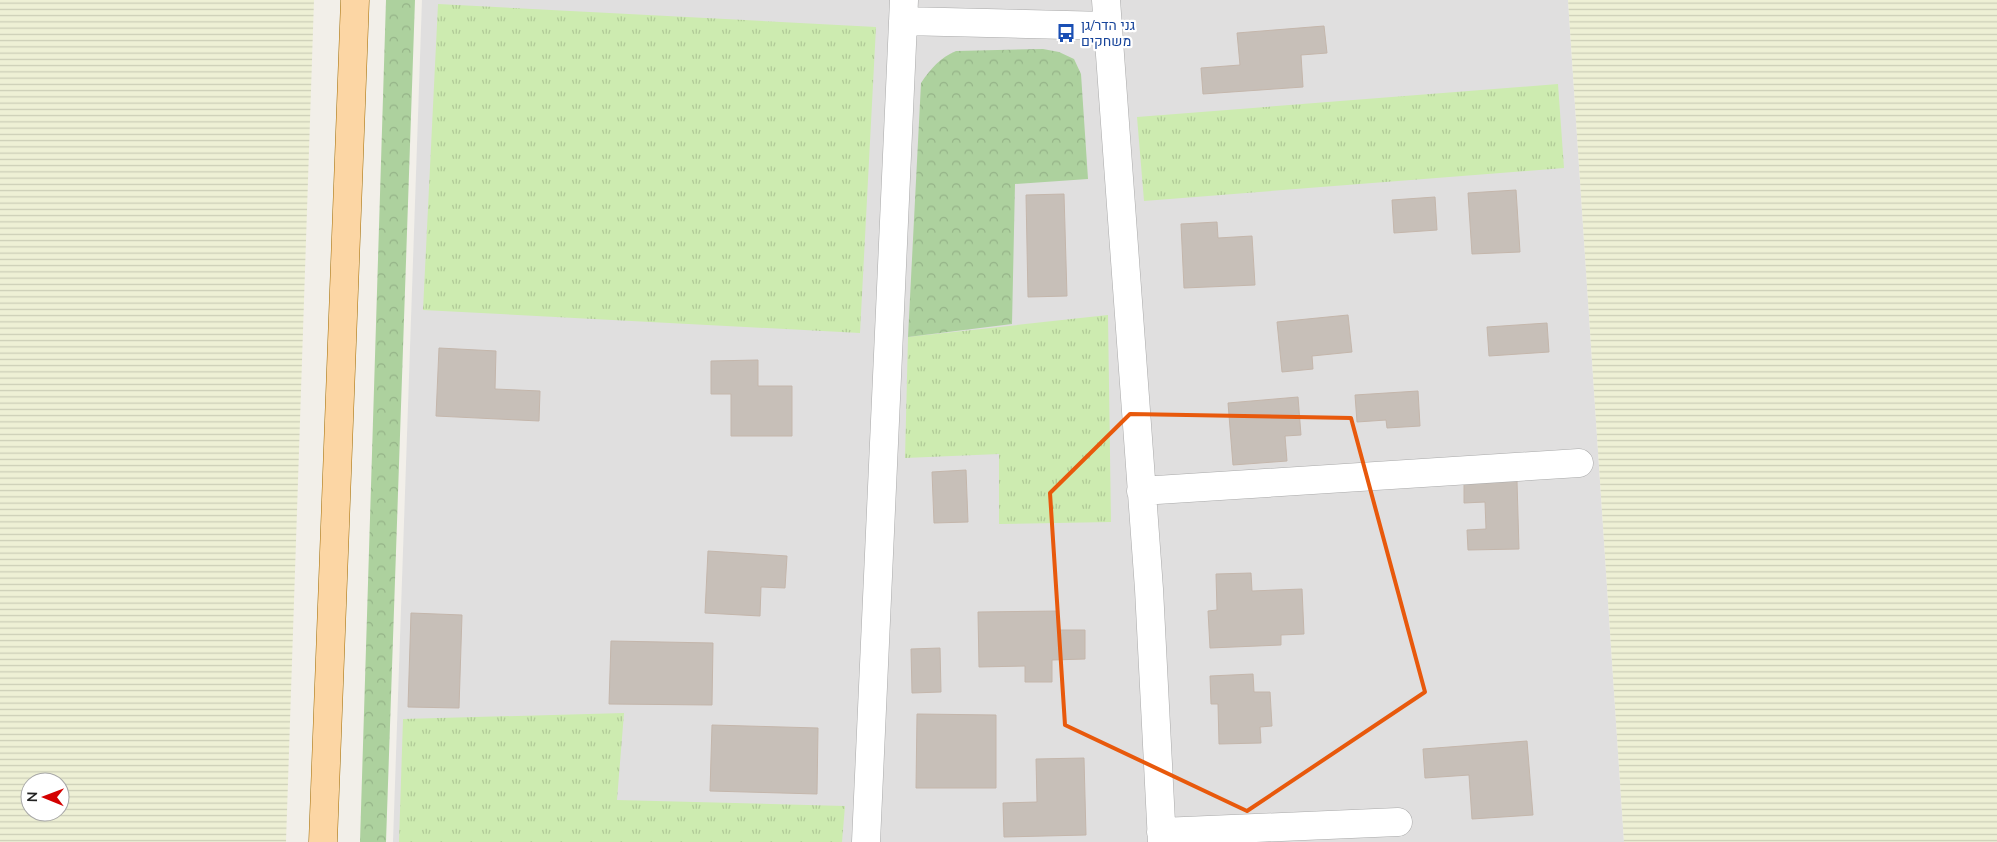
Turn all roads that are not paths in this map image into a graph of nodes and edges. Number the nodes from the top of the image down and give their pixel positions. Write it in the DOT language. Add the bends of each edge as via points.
graph roads {
  1 [pos="355,0"];
  2 [pos="904,11"];
  3 [pos="1106,13"];
  4 [pos="1579,463"];
  5 [pos="1141,491"];
  6 [pos="1398,822"];
  7 [pos="1162,837"];
  8 [pos="323,842"];
  9 [pos="866,842"];
  1 -- 8 [label="main road"];
  2 -- 3 [label="street"];
  2 -- 9 [label="street"];
  3 -- 5 [label="street"];
  4 -- 5 [label="street"];
  5 -- 7 [label="street"];
  6 -- 7 [label="street"];
}
